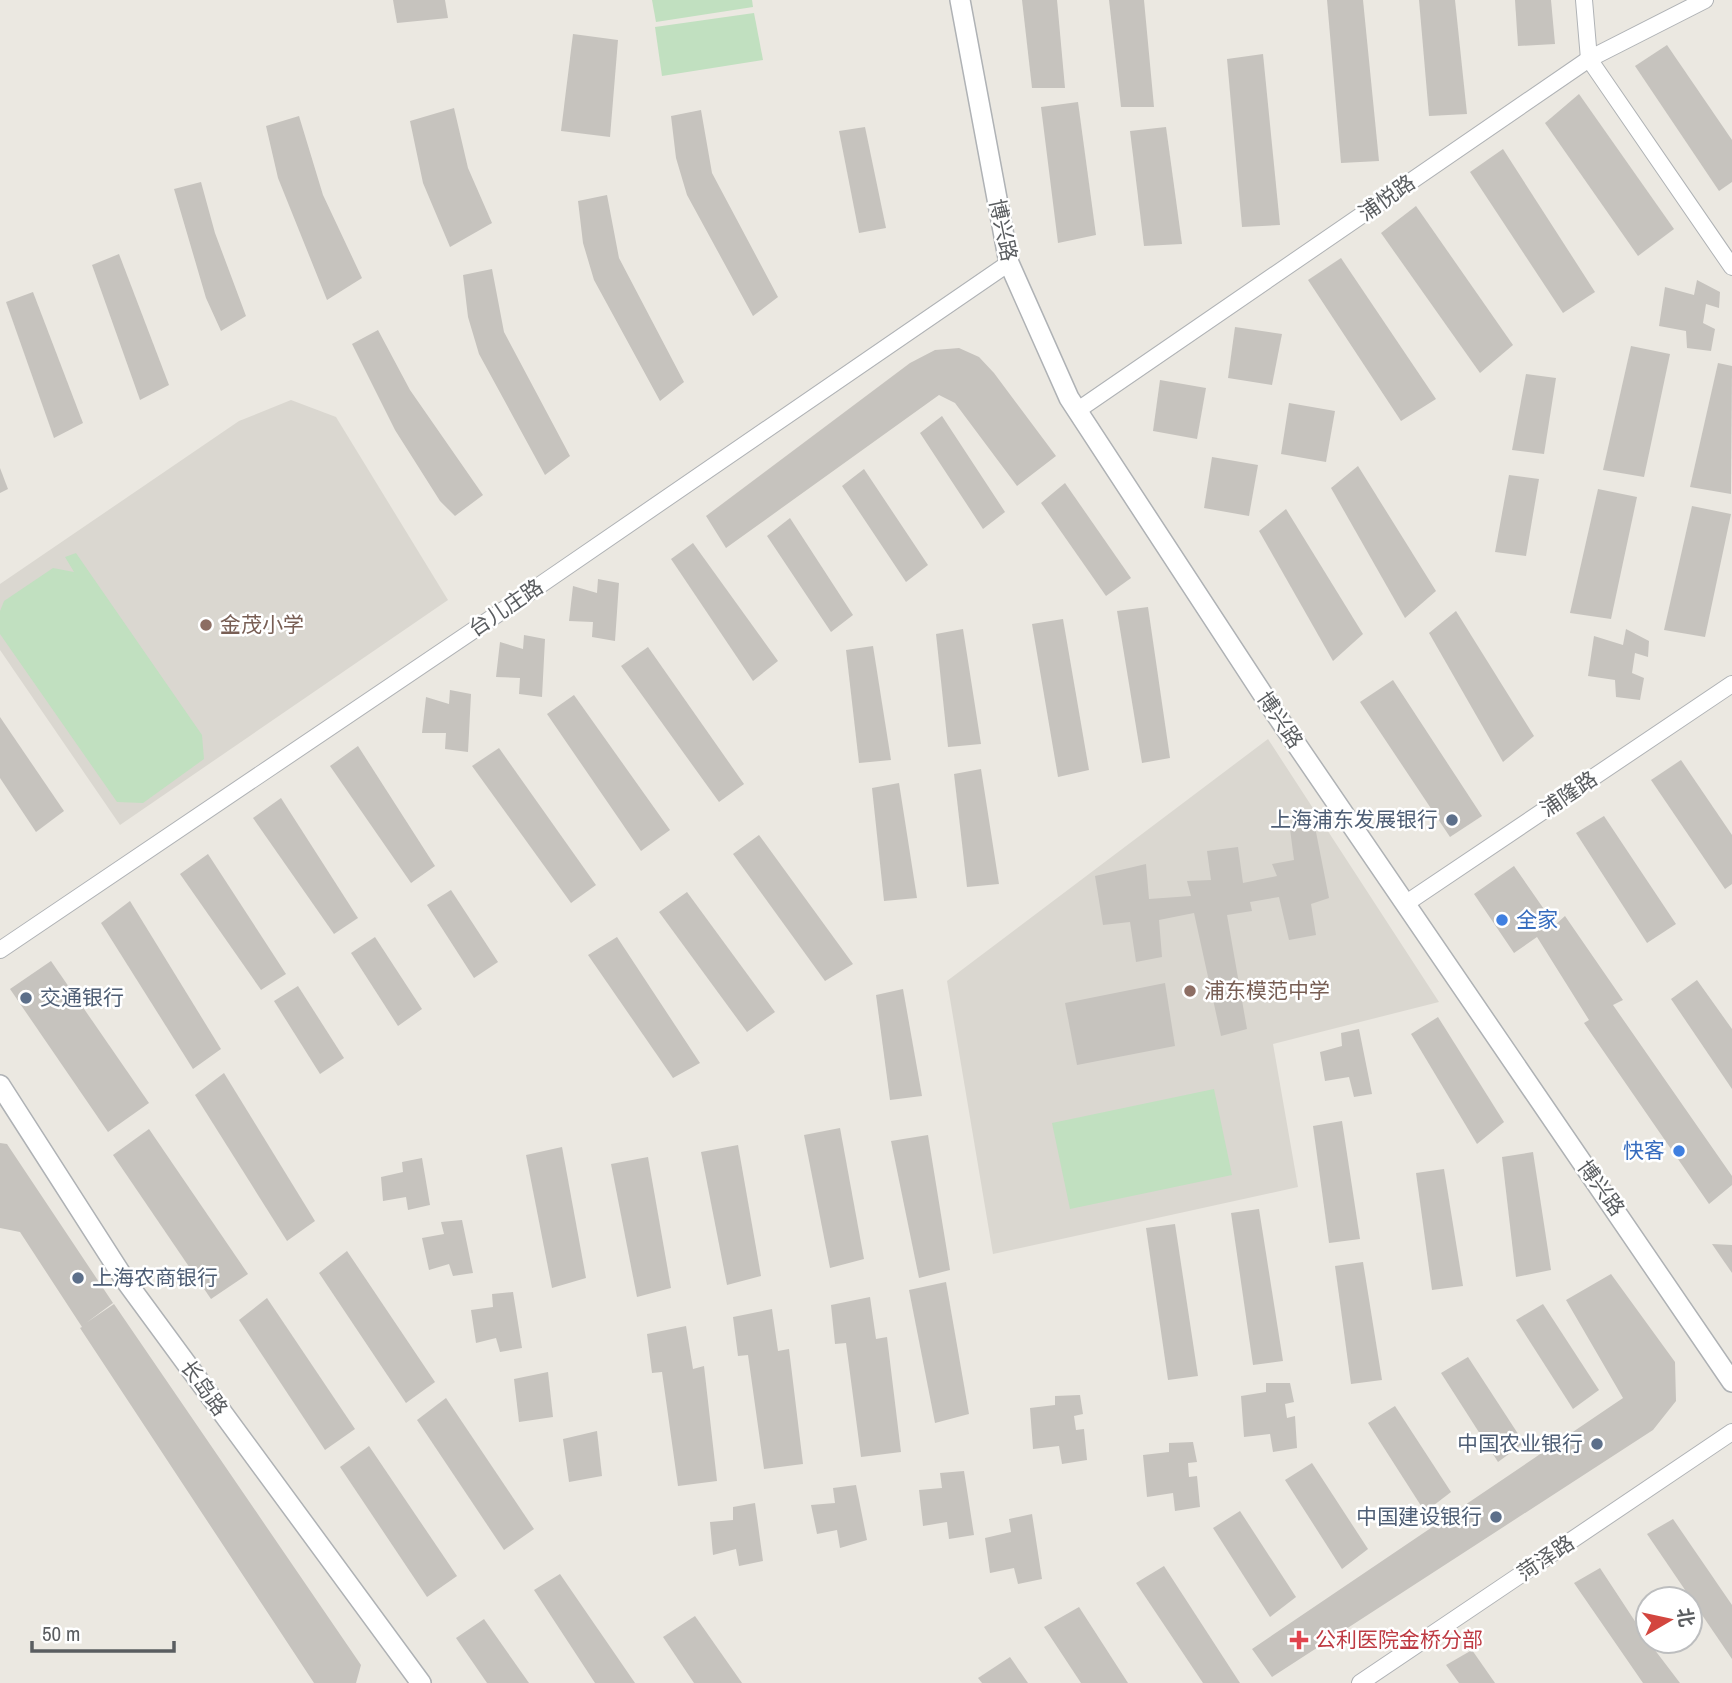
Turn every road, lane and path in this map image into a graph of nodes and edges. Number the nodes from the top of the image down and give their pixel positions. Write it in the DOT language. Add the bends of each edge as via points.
graph roads {
  1 [pos="960,0"];
  2 [pos="1584,0"];
  3 [pos="1704,0"];
  4 [pos="1589,59"];
  5 [pos="1009,263"];
  6 [pos="1732,267"];
  7 [pos="1079,410"];
  8 [pos="1732,684"];
  9 [pos="1405,904"];
  10 [pos="0,950"];
  11 [pos="0,1085"];
  12 [pos="1732,1381"];
  13 [pos="1732,1432"];
  14 [pos="421,1683"];
  15 [pos="1360,1683"];
  1 -- 5 [label="street, 博兴路"];
  2 -- 4 [label="street"];
  3 -- 4 [label="street, 浦悦路"];
  4 -- 6 [label="street"];
  4 -- 7 [label="street, 浦悦路"];
  5 -- 7 [label="street, 博兴路" via="1069,398"];
  5 -- 10 [label="street, 台儿庄路"];
  7 -- 9 [label="street, 博兴路"];
  8 -- 9 [label="street, 浦隆路"];
  9 -- 12 [label="street, 博兴路"];
  11 -- 14 [label="street, 长岛路" via="125,1280"];
  13 -- 15 [label="street, 菏泽路"];
}
